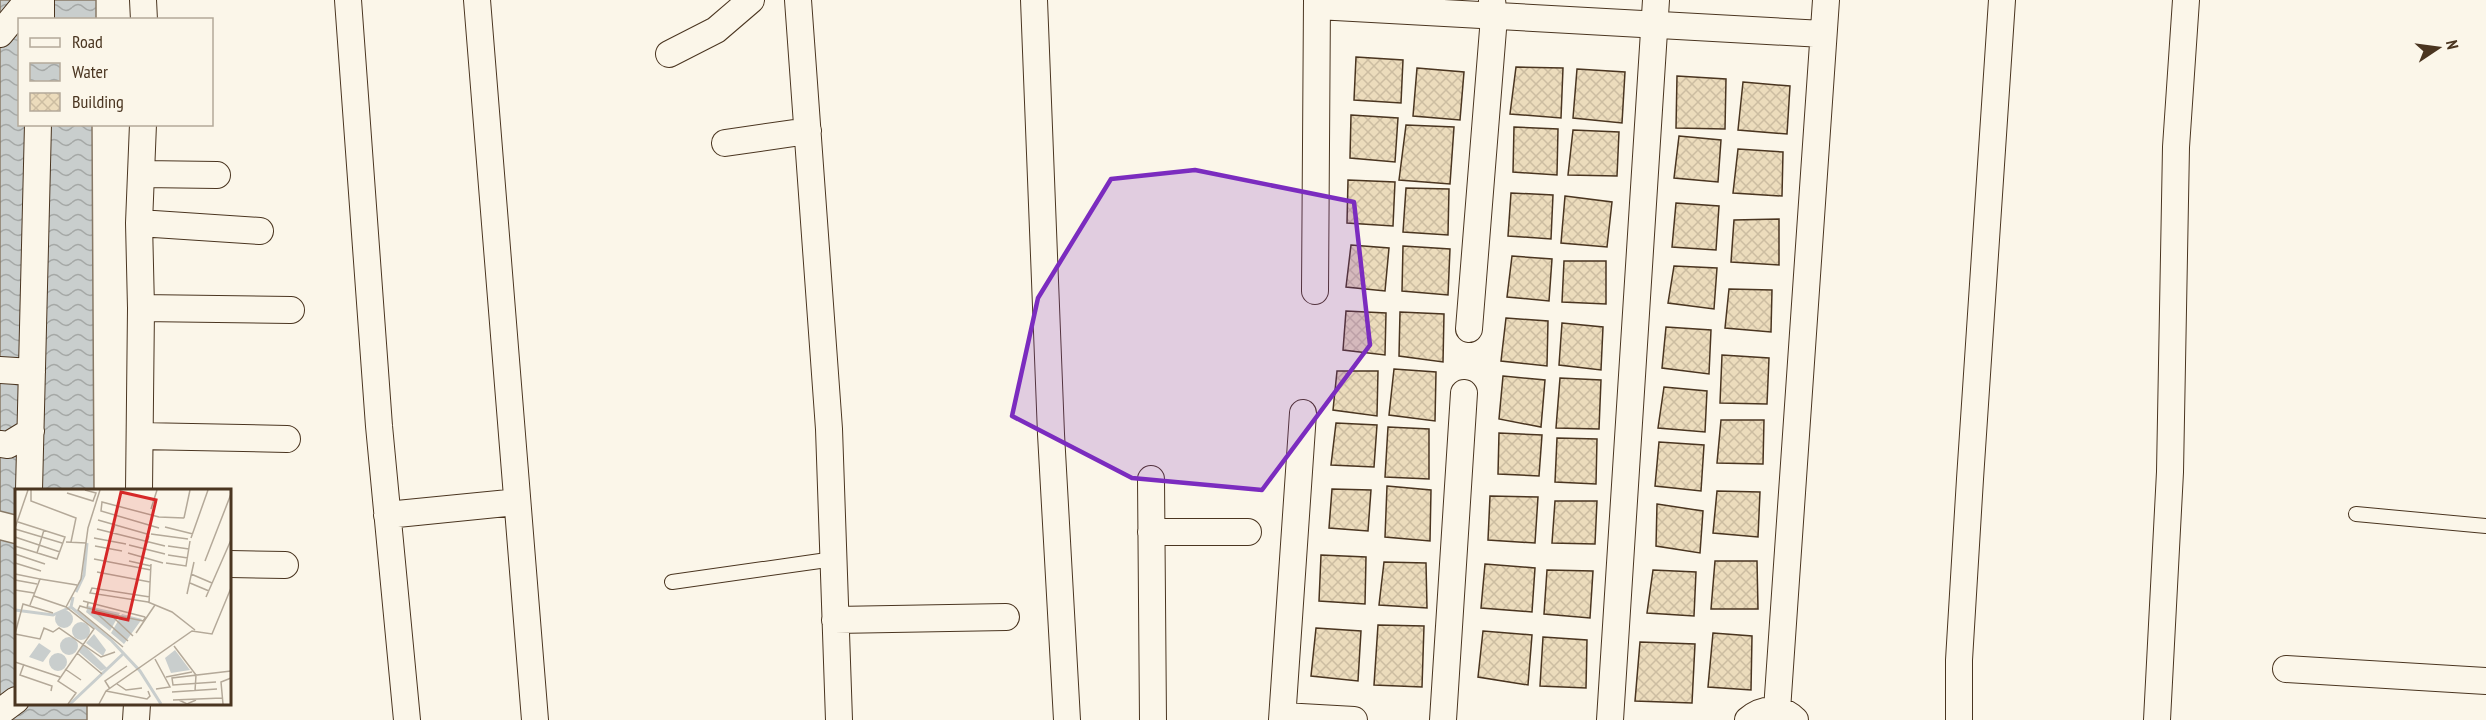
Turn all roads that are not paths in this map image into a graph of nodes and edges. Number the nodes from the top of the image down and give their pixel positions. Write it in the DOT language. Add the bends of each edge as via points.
graph roads {
  1 [pos="28,0"];
  2 [pos="41,0"];
  3 [pos="143,0"];
  4 [pos="348,0"];
  5 [pos="477,0"];
  6 [pos="751,0"];
  7 [pos="798,0"];
  8 [pos="1034,0"];
  9 [pos="1826,0"];
  10 [pos="2002,0"];
  11 [pos="2186,0"];
  12 [pos="1317,3"];
  13 [pos="1493,8"];
  14 [pos="1656,12"];
  15 [pos="41,18"];
  16 [pos="144,18"];
  17 [pos="0,34"];
  18 [pos="1823,34"];
  19 [pos="669,54"];
  20 [pos="38,126"];
  21 [pos="143,126"];
  22 [pos="808,130"];
  23 [pos="725,143"];
  24 [pos="143,174"];
  25 [pos="217,175"];
  26 [pos="139,223"];
  27 [pos="260,231"];
  28 [pos="1315,291"];
  29 [pos="141,308"];
  30 [pos="291,310"];
  31 [pos="1469,329"];
  32 [pos="0,370"];
  33 [pos="33,372"];
  34 [pos="1464,393"];
  35 [pos="1303,413"];
  36 [pos="31,431"];
  37 [pos="140,436"];
  38 [pos="287,439"];
  39 [pos="0,444"];
  40 [pos="1150,479"];
  41 [pos="29,489"];
  42 [pos="139,489"];
  43 [pos="517,502"];
  44 [pos="2356,514"];
  45 [pos="387,515"];
  46 [pos="2486,526"];
  47 [pos="1151,532"];
  48 [pos="1248,532"];
  49 [pos="834,560"];
  50 [pos="231,564"];
  51 [pos="285,565"];
  52 [pos="672,582"];
  53 [pos="1006,617"];
  54 [pos="835,620"];
  55 [pos="2286,669"];
  56 [pos="2486,681"];
  57 [pos="15,701"];
  58 [pos="137,705"];
  59 [pos="0,712"];
  60 [pos="1786,715"];
  61 [pos="1282,718"];
  62 [pos="136,720"];
  63 [pos="407,720"];
  64 [pos="535,720"];
  65 [pos="839,720"];
  66 [pos="1067,720"];
  67 [pos="1153,720"];
  68 [pos="1354,720"];
  69 [pos="1443,720"];
  70 [pos="1610,720"];
  71 [pos="1748,720"];
  72 [pos="1959,720"];
  73 [pos="2157,720"];
  1 -- 17 [label="street"];
  2 -- 15 [label="street"];
  3 -- 16 [label="street"];
  4 -- 45 [label="street"];
  5 -- 43 [label="street"];
  6 -- 19 [label="street" via="716,30"];
  7 -- 22 [label="street"];
  8 -- 66 [label="street"];
  9 -- 18 [label="street"];
  10 -- 72 [label="street" via="1965,569"];
  11 -- 73 [label="street" via="2176,147 2170,472"];
  12 -- 13 [label="street"];
  12 -- 28 [label="street"];
  13 -- 14 [label="street"];
  13 -- 31 [label="street"];
  14 -- 18 [label="street"];
  14 -- 70 [label="street"];
  18 -- 60 [label="street"];
  20 -- 33 [label="street"];
  21 -- 24 [label="street"];
  22 -- 23 [label="street"];
  22 -- 49 [label="street"];
  24 -- 25 [label="street"];
  24 -- 26 [label="street"];
  26 -- 27 [label="street"];
  26 -- 29 [label="street"];
  29 -- 30 [label="street"];
  29 -- 37 [label="street"];
  32 -- 33 [label="street"];
  33 -- 36 [label="street"];
  34 -- 69 [label="street"];
  35 -- 61 [label="street"];
  36 -- 39 [label="street" via="8,446"];
  36 -- 41 [label="street"];
  37 -- 38 [label="street"];
  37 -- 42 [label="street"];
  40 -- 47 [label="street"];
  43 -- 45 [label="street"];
  43 -- 64 [label="street"];
  44 -- 46 [label="lane"];
  45 -- 63 [label="street"];
  47 -- 48 [label="street"];
  47 -- 67 [label="street"];
  49 -- 52 [label="lane"];
  49 -- 54 [label="street"];
  50 -- 51 [label="street"];
  53 -- 54 [label="street"];
  54 -- 65 [label="street"];
  55 -- 56 [label="street"];
  57 -- 59 [label="street"];
  58 -- 62 [label="street"];
  60 -- 71 [label="street" via="1762,711"];
  61 -- 68 [label="street"];
}
